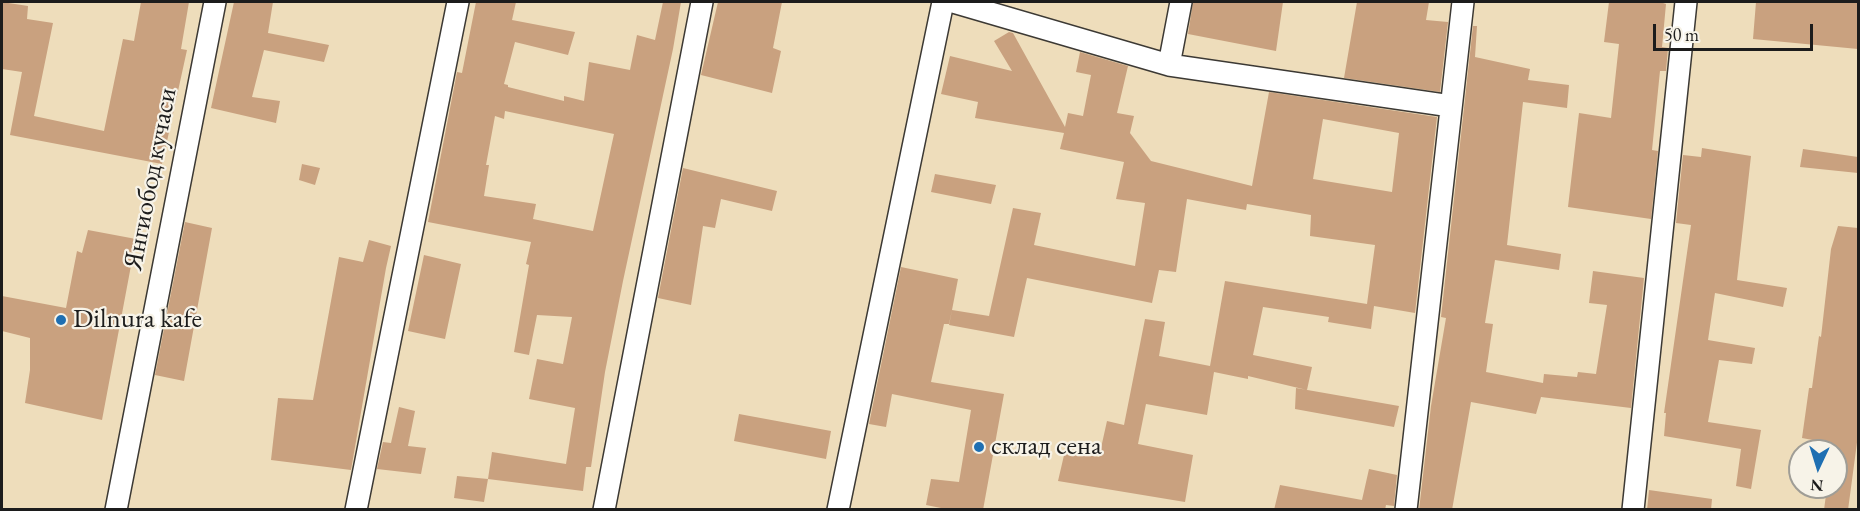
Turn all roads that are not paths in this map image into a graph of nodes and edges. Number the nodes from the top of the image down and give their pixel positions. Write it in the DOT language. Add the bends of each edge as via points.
graph roads {
  1 [pos="215,2"];
  2 [pos="458,2"];
  3 [pos="702,2"];
  4 [pos="943,2"];
  5 [pos="953,2"];
  6 [pos="1181,2"];
  7 [pos="1463,2"];
  8 [pos="1686,2"];
  9 [pos="1169,65"];
  10 [pos="1451,106"];
  11 [pos="116,510"];
  12 [pos="356,510"];
  13 [pos="604,510"];
  14 [pos="838,510"];
  15 [pos="1406,510"];
  16 [pos="1633,510"];
  1 -- 11 [label="street, Янгиобод кучаси"];
  2 -- 12 [label="street"];
  3 -- 13 [label="street"];
  4 -- 14 [label="street"];
  5 -- 9 [label="street"];
  6 -- 9 [label="street"];
  7 -- 10 [label="street"];
  8 -- 16 [label="street"];
  9 -- 10 [label="street"];
  10 -- 15 [label="street"];
}
